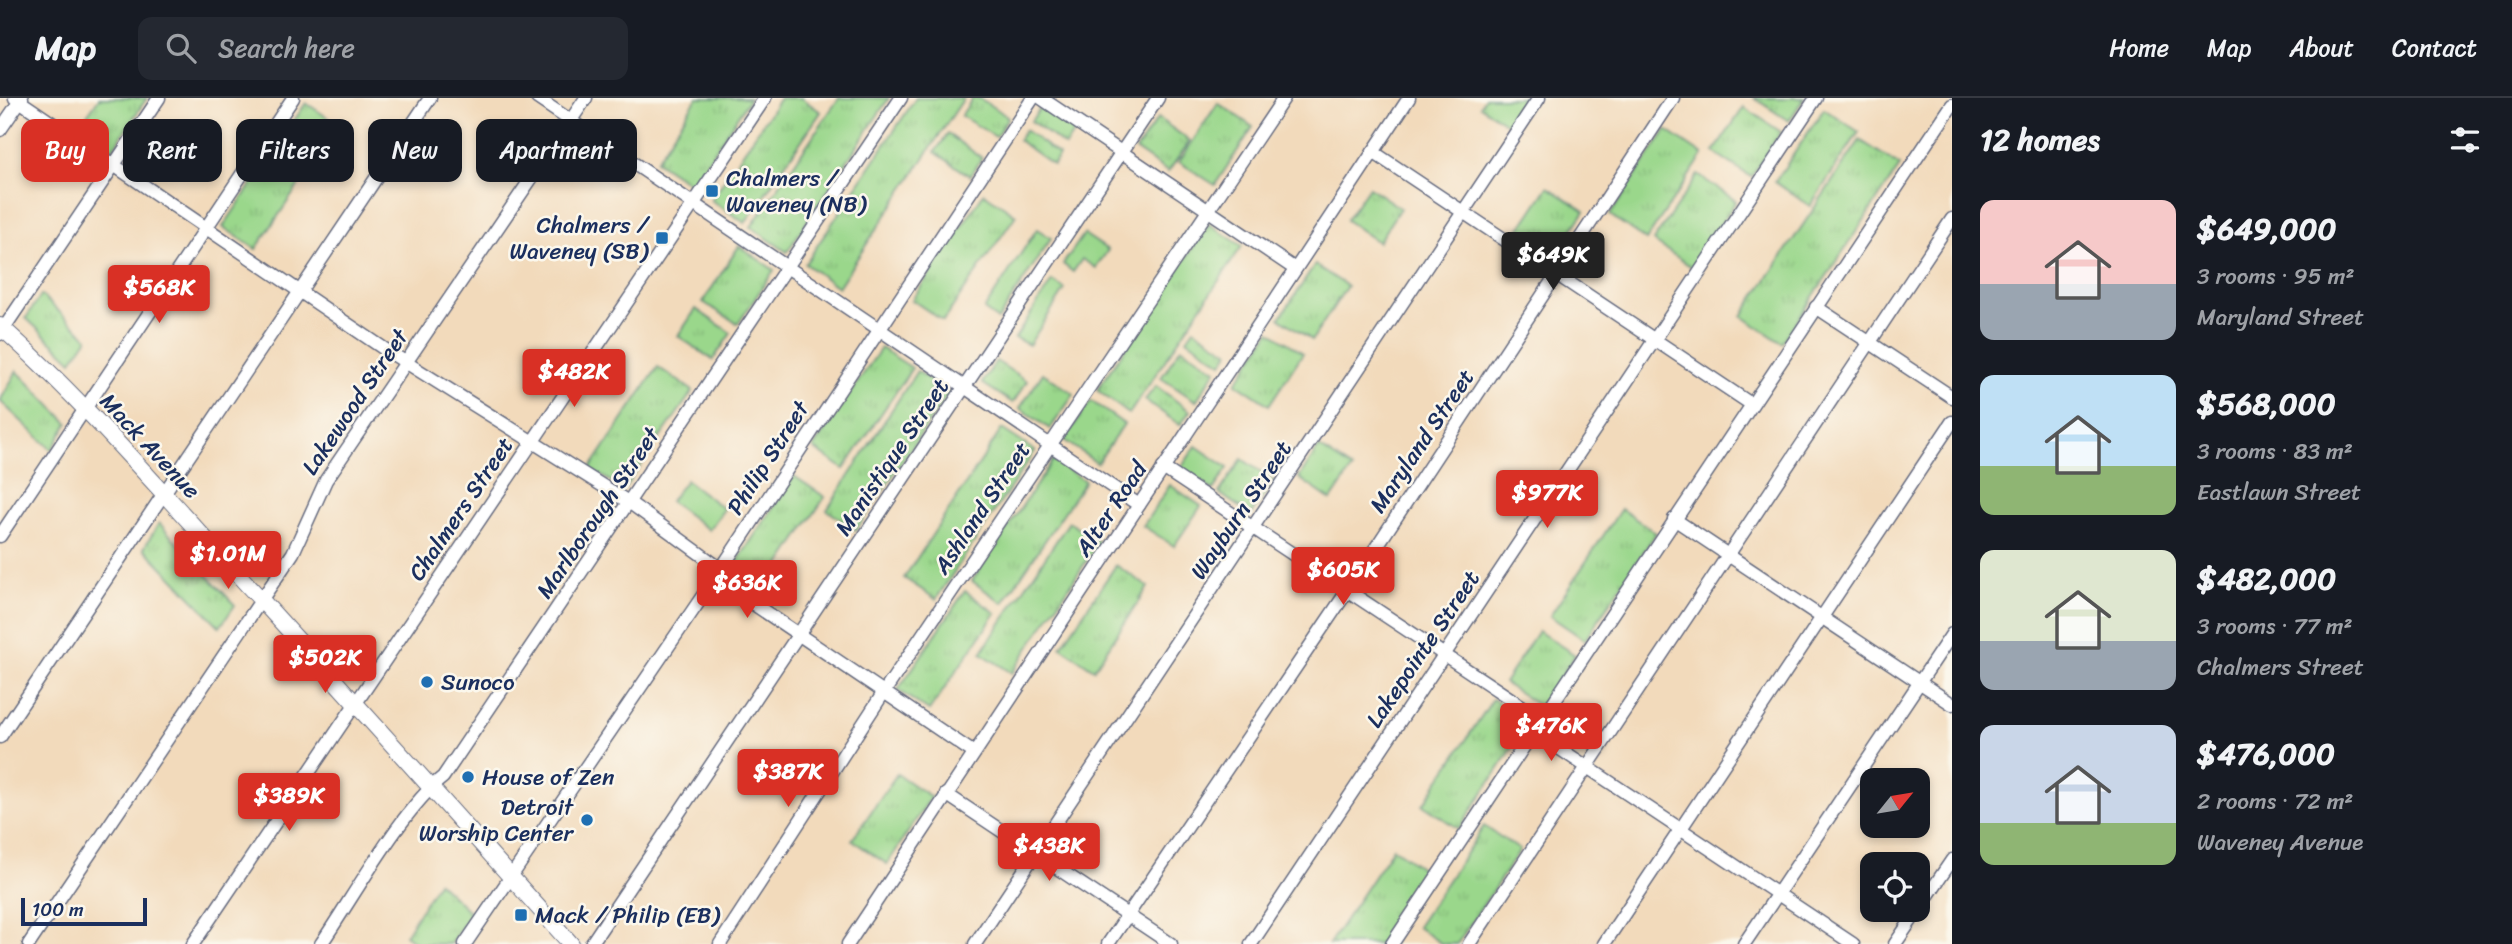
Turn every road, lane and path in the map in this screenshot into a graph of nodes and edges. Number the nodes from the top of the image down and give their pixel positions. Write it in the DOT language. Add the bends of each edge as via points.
graph roads {
  1 [pos="159,98"];
  2 [pos="293,98"];
  3 [pos="430,98"];
  4 [pos="537,98"];
  5 [pos="586,98"];
  6 [pos="765,98"];
  7 [pos="901,98"];
  8 [pos="1033,98"];
  9 [pos="1041,98"];
  10 [pos="1158,98"];
  11 [pos="1283,98"];
  12 [pos="1409,98"];
  13 [pos="1539,98"];
  14 [pos="1673,98"];
  15 [pos="1816,98"];
  16 [pos="19,99"];
  17 [pos="1952,105"];
  18 [pos="568,119"];
  19 [pos="572,119"];
  20 [pos="0,130"];
  21 [pos="1121,152"];
  22 [pos="1373,152"];
  23 [pos="114,165"];
  24 [pos="637,165"];
  25 [pos="529,182"];
  26 [pos="694,203"];
  27 [pos="1208,210"];
  28 [pos="1464,212"];
  29 [pos="1952,219"];
  30 [pos="206,227"];
  31 [pos="788,267"];
  32 [pos="1295,269"];
  33 [pos="1558,275"];
  34 [pos="298,290"];
  35 [pos="1816,307"];
  36 [pos="878,329"];
  37 [pos="1,330"];
  38 [pos="1655,339"];
  39 [pos="1870,342"];
  40 [pos="406,363"];
  41 [pos="964,388"];
  42 [pos="1952,397"];
  43 [pos="1751,404"];
  44 [pos="84,408"];
  45 [pos="1952,422"];
  46 [pos="531,442"];
  47 [pos="1049,445"];
  48 [pos="1163,468"];
  49 [pos="163,493"];
  50 [pos="630,503"];
  51 [pos="1139,505"];
  52 [pos="1674,519"];
  53 [pos="1254,528"];
  54 [pos="0,536"];
  55 [pos="1728,555"];
  56 [pos="718,573"];
  57 [pos="1348,590"];
  58 [pos="261,599"];
  59 [pos="1822,617"];
  60 [pos="799,634"];
  61 [pos="1952,634"];
  62 [pos="1444,655"];
  63 [pos="1920,682"];
  64 [pos="884,692"];
  65 [pos="356,702"];
  66 [pos="1952,704"];
  67 [pos="1541,719"];
  68 [pos="1533,731"];
  69 [pos="0,737"];
  70 [pos="974,753"];
  71 [pos="1587,767"];
  72 [pos="430,787"];
  73 [pos="946,794"];
  74 [pos="1681,830"];
  75 [pos="1035,853"];
  76 [pos="1952,860"];
  77 [pos="512,878"];
  78 [pos="1777,894"];
  79 [pos="1127,915"];
  80 [pos="29,944"];
  81 [pos="193,944"];
  82 [pos="321,944"];
  83 [pos="465,944"];
  84 [pos="571,944"];
  85 [pos="591,944"];
  86 [pos="720,944"];
  87 [pos="848,944"];
  88 [pos="975,944"];
  89 [pos="1108,944"];
  90 [pos="1171,944"];
  91 [pos="1251,944"];
  92 [pos="1392,944"];
  93 [pos="1469,944"];
  94 [pos="1604,944"];
  95 [pos="1744,944"];
  96 [pos="1853,944"];
  97 [pos="1895,944"];
  1 -- 23 [label="street"];
  2 -- 30 [label="street"];
  3 -- 34 [label="street"];
  4 -- 18 [label="street"];
  5 -- 19 [label="street, Lakewood Street"];
  6 -- 26 [label="street, Chalmers Street"];
  7 -- 31 [label="street, Marlborough Street"];
  8 -- 36 [label="street, Philip Street"];
  9 -- 21 [label="street"];
  10 -- 21 [label="street, Manistique Street"];
  11 -- 27 [label="street, Ashland Street"];
  12 -- 22 [label="street, Alter Road"];
  13 -- 28 [label="street, Wayburn Street"];
  14 -- 33 [label="street, Maryland Street"];
  15 -- 38 [label="street, Lakepointe Street"];
  16 -- 20 [label="street"];
  16 -- 23 [label="street"];
  17 -- 35 [label="street"];
  21 -- 27 [label="street"];
  21 -- 41 [label="street, Manistique Street"];
  22 -- 28 [label="street"];
  22 -- 32 [label="street, Alter Road"];
  23 -- 30 [label="street"];
  23 -- 37 [label="street"];
  24 -- 26 [label="street"];
  25 -- 40 [label="street, Lakewood Street"];
  26 -- 31 [label="street"];
  26 -- 46 [label="street, Chalmers Street"];
  27 -- 32 [label="street"];
  27 -- 47 [label="street, Ashland Street"];
  28 -- 33 [label="street"];
  28 -- 53 [label="street, Wayburn Street"];
  29 -- 39 [label="street"];
  30 -- 34 [label="street"];
  30 -- 44 [label="street"];
  31 -- 36 [label="street"];
  31 -- 50 [label="street, Marlborough Street"];
  32 -- 48 [label="street, Alter Road"];
  33 -- 38 [label="street"];
  33 -- 57 [label="street, Maryland Street"];
  34 -- 40 [label="street"];
  34 -- 49 [label="street"];
  35 -- 39 [label="street"];
  35 -- 43 [label="street"];
  36 -- 41 [label="street"];
  36 -- 56 [label="street, Philip Street"];
  37 -- 44 [label="main road, Mack Avenue"];
  38 -- 43 [label="street"];
  38 -- 62 [label="street, Lakepointe Street"];
  39 -- 42 [label="street"];
  39 -- 55 [label="street"];
  40 -- 46 [label="street"];
  40 -- 58 [label="street, Lakewood Street" via="326,480 298,543"];
  41 -- 47 [label="street"];
  41 -- 60 [label="street, Manistique Street"];
  43 -- 52 [label="street"];
  44 -- 49 [label="main road, Mack Avenue"];
  44 -- 54 [label="street"];
  45 -- 59 [label="street"];
  46 -- 50 [label="street"];
  46 -- 65 [label="street, Chalmers Street"];
  47 -- 51 [label="street"];
  47 -- 64 [label="street, Ashland Street"];
  48 -- 51 [label="street, Alter Road"];
  48 -- 53 [label="street"];
  49 -- 58 [label="main road, Mack Avenue"];
  49 -- 69 [label="street"];
  50 -- 56 [label="street"];
  50 -- 72 [label="street, Marlborough Street" via="443,777"];
  51 -- 70 [label="street, Alter Road"];
  52 -- 55 [label="street"];
  52 -- 67 [label="street"];
  53 -- 57 [label="street"];
  53 -- 75 [label="street, Wayburn Street"];
  55 -- 59 [label="street"];
  55 -- 71 [label="street"];
  56 -- 60 [label="street"];
  56 -- 77 [label="street, Philip Street"];
  57 -- 62 [label="street"];
  57 -- 79 [label="street, Maryland Street"];
  58 -- 65 [label="main road, Mack Avenue"];
  58 -- 80 [label="street, Lakewood Street"];
  59 -- 63 [label="street"];
  59 -- 74 [label="street"];
  60 -- 64 [label="street"];
  60 -- 85 [label="street, Manistique Street"];
  61 -- 63 [label="street"];
  62 -- 67 [label="street"];
  62 -- 91 [label="street, Lakepointe Street"];
  63 -- 66 [label="street"];
  63 -- 78 [label="street"];
  64 -- 70 [label="street"];
  64 -- 86 [label="street, Ashland Street"];
  65 -- 72 [label="main road, Mack Avenue"];
  65 -- 81 [label="street, Chalmers Street"];
  67 -- 68 [label="street"];
  68 -- 71 [label="street"];
  68 -- 92 [label="street"];
  70 -- 73 [label="street, Alter Road"];
  71 -- 74 [label="street"];
  71 -- 93 [label="street"];
  72 -- 77 [label="main road, Mack Avenue"];
  72 -- 82 [label="street, Marlborough Street"];
  73 -- 75 [label="street"];
  73 -- 87 [label="street, Alter Road"];
  74 -- 78 [label="street"];
  74 -- 94 [label="street"];
  75 -- 79 [label="street"];
  75 -- 88 [label="street, Wayburn Street"];
  76 -- 97 [label="street"];
  77 -- 83 [label="street, Philip Street"];
  77 -- 84 [label="main road, Mack Avenue"];
  78 -- 95 [label="street"];
  78 -- 96 [label="street"];
  79 -- 89 [label="street, Maryland Street"];
  79 -- 90 [label="street"];
}
